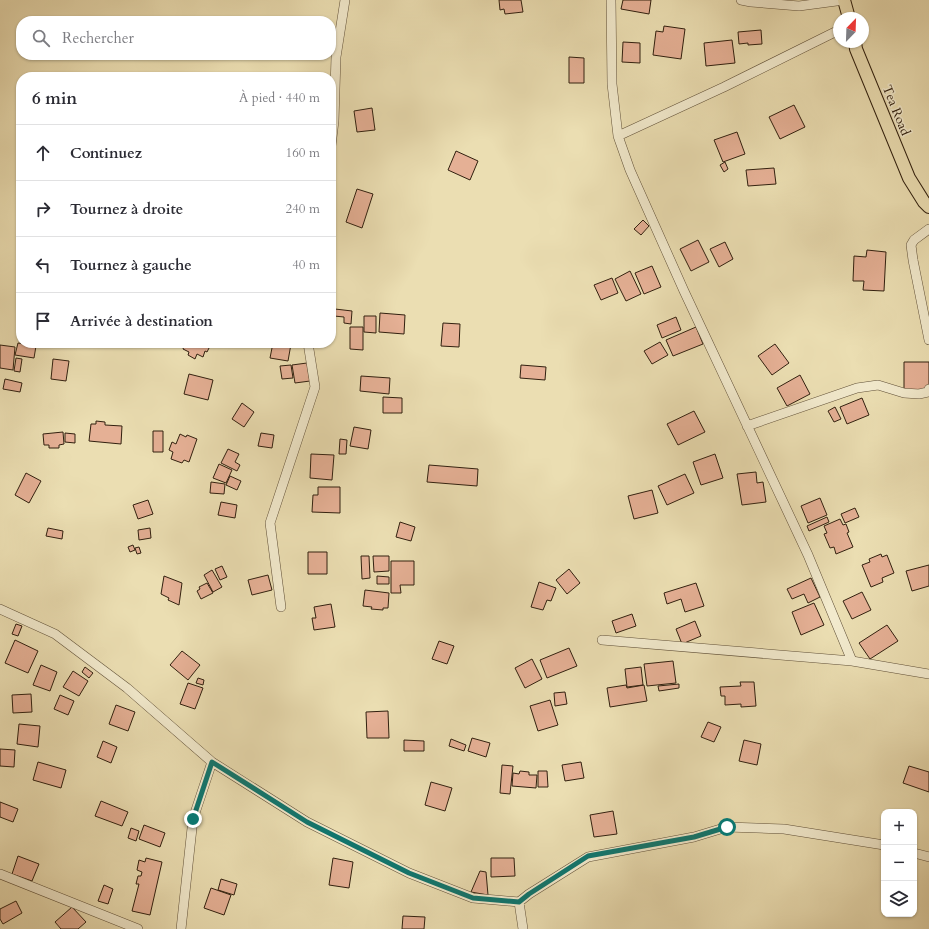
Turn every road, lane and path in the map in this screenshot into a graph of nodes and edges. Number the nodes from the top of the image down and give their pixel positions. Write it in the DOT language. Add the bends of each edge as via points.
graph roads {
  1 [pos="345,0"];
  2 [pos="611,0"];
  3 [pos="741,0"];
  4 [pos="844,0"];
  5 [pos="847,12"];
  6 [pos="833,33"];
  7 [pos="856,48"];
  8 [pos="336,58"];
  9 [pos="336,60"];
  10 [pos="336,72"];
  11 [pos="618,136"];
  12 [pos="929,207"];
  13 [pos="929,229"];
  14 [pos="929,340"];
  15 [pos="309,348"];
  16 [pos="929,389"];
  17 [pos="747,426"];
  18 [pos="281,607"];
  19 [pos="0,609"];
  20 [pos="602,640"];
  21 [pos="852,660"];
  22 [pos="929,674"];
  23 [pos="212,762"];
  24 [pos="881,845"];
  25 [pos="917,854"];
  26 [pos="929,857"];
  27 [pos="0,874"];
  28 [pos="519,902"];
  29 [pos="138,929"];
  30 [pos="181,929"];
  31 [pos="523,929"];
  1 -- 8 [label="street"];
  2 -- 11 [label="street" via="612,84"];
  3 -- 4 [label="street" via="799,6"];
  4 -- 5 [label="main road"];
  6 -- 11 [label="street"];
  7 -- 12 [label="main road, Tea Road" via="909,178"];
  9 -- 10 [label="street"];
  11 -- 17 [label="street" via="630,170"];
  13 -- 14 [label="street" via="911,245"];
  15 -- 18 [label="street" via="315,387 270,523"];
  16 -- 17 [label="street" via="928,392 919,394 878,385 857,388"];
  17 -- 21 [label="street" via="808,555"];
  19 -- 23 [label="street" via="55,634 127,688"];
  20 -- 21 [label="street"];
  21 -- 22 [label="street"];
  23 -- 28 [label="street" via="307,822 409,873 473,898"];
  23 -- 30 [label="street" via="193,819"];
  24 -- 28 [label="street" via="784,829 727,827 694,837 588,856"];
  25 -- 26 [label="street"];
  27 -- 29 [label="street"];
  28 -- 31 [label="street"];
}
